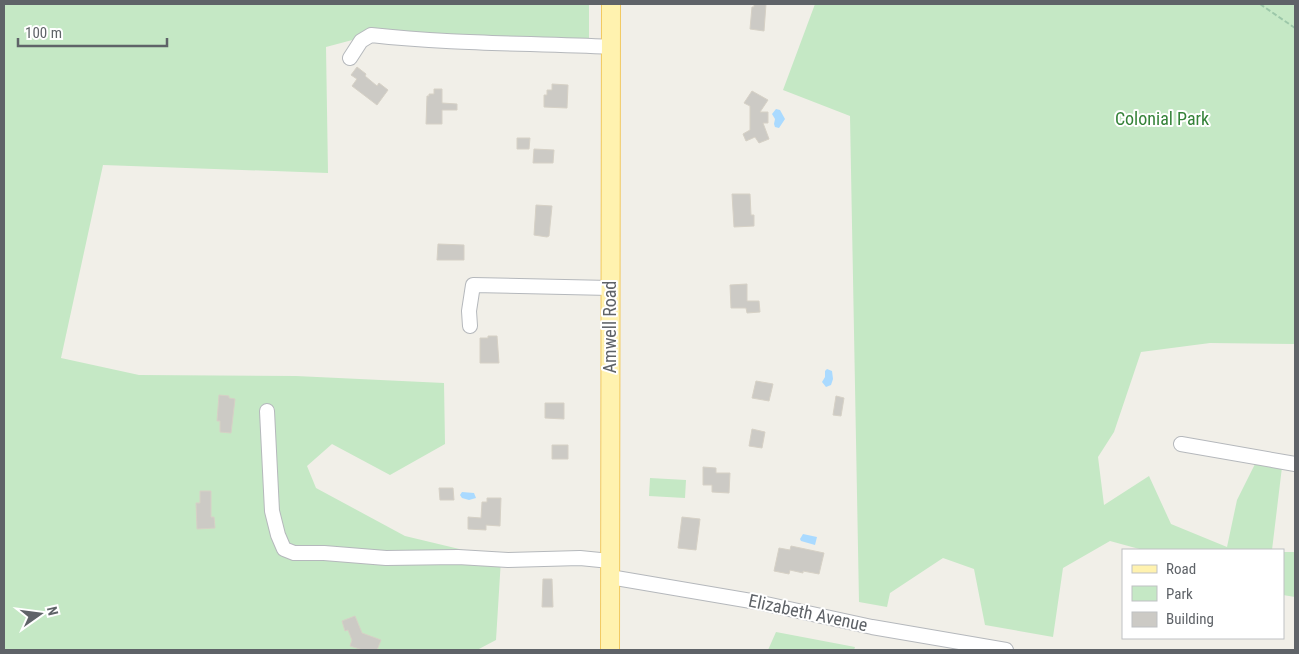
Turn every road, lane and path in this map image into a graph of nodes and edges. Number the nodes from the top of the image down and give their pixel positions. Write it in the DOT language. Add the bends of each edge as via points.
graph roads {
  1 [pos="611,4"];
  2 [pos="1260,4"];
  3 [pos="1295,28"];
  4 [pos="610,48"];
  5 [pos="350,58"];
  6 [pos="610,288"];
  7 [pos="470,326"];
  8 [pos="267,411"];
  9 [pos="1181,444"];
  10 [pos="1295,464"];
  11 [pos="610,569"];
  12 [pos="965,647"];
  13 [pos="610,650"];
  14 [pos="1006,650"];
  1 -- 4 [label="main road, Amwell Road"];
  2 -- 3 [label="path"];
  4 -- 5 [label="street" via="371,35 361,41"];
  4 -- 6 [label="main road, Amwell Road"];
  6 -- 7 [label="street" via="473,285"];
  6 -- 11 [label="main road, Amwell Road"];
  8 -- 11 [label="street, Elizabeth Avenue" via="272,511 284,549 294,553 386,558 580,558"];
  9 -- 10 [label="street"];
  11 -- 12 [label="street, Elizabeth Avenue"];
  11 -- 13 [label="main road, Amwell Road"];
  12 -- 14 [label="street, Elizabeth Avenue"];
}
